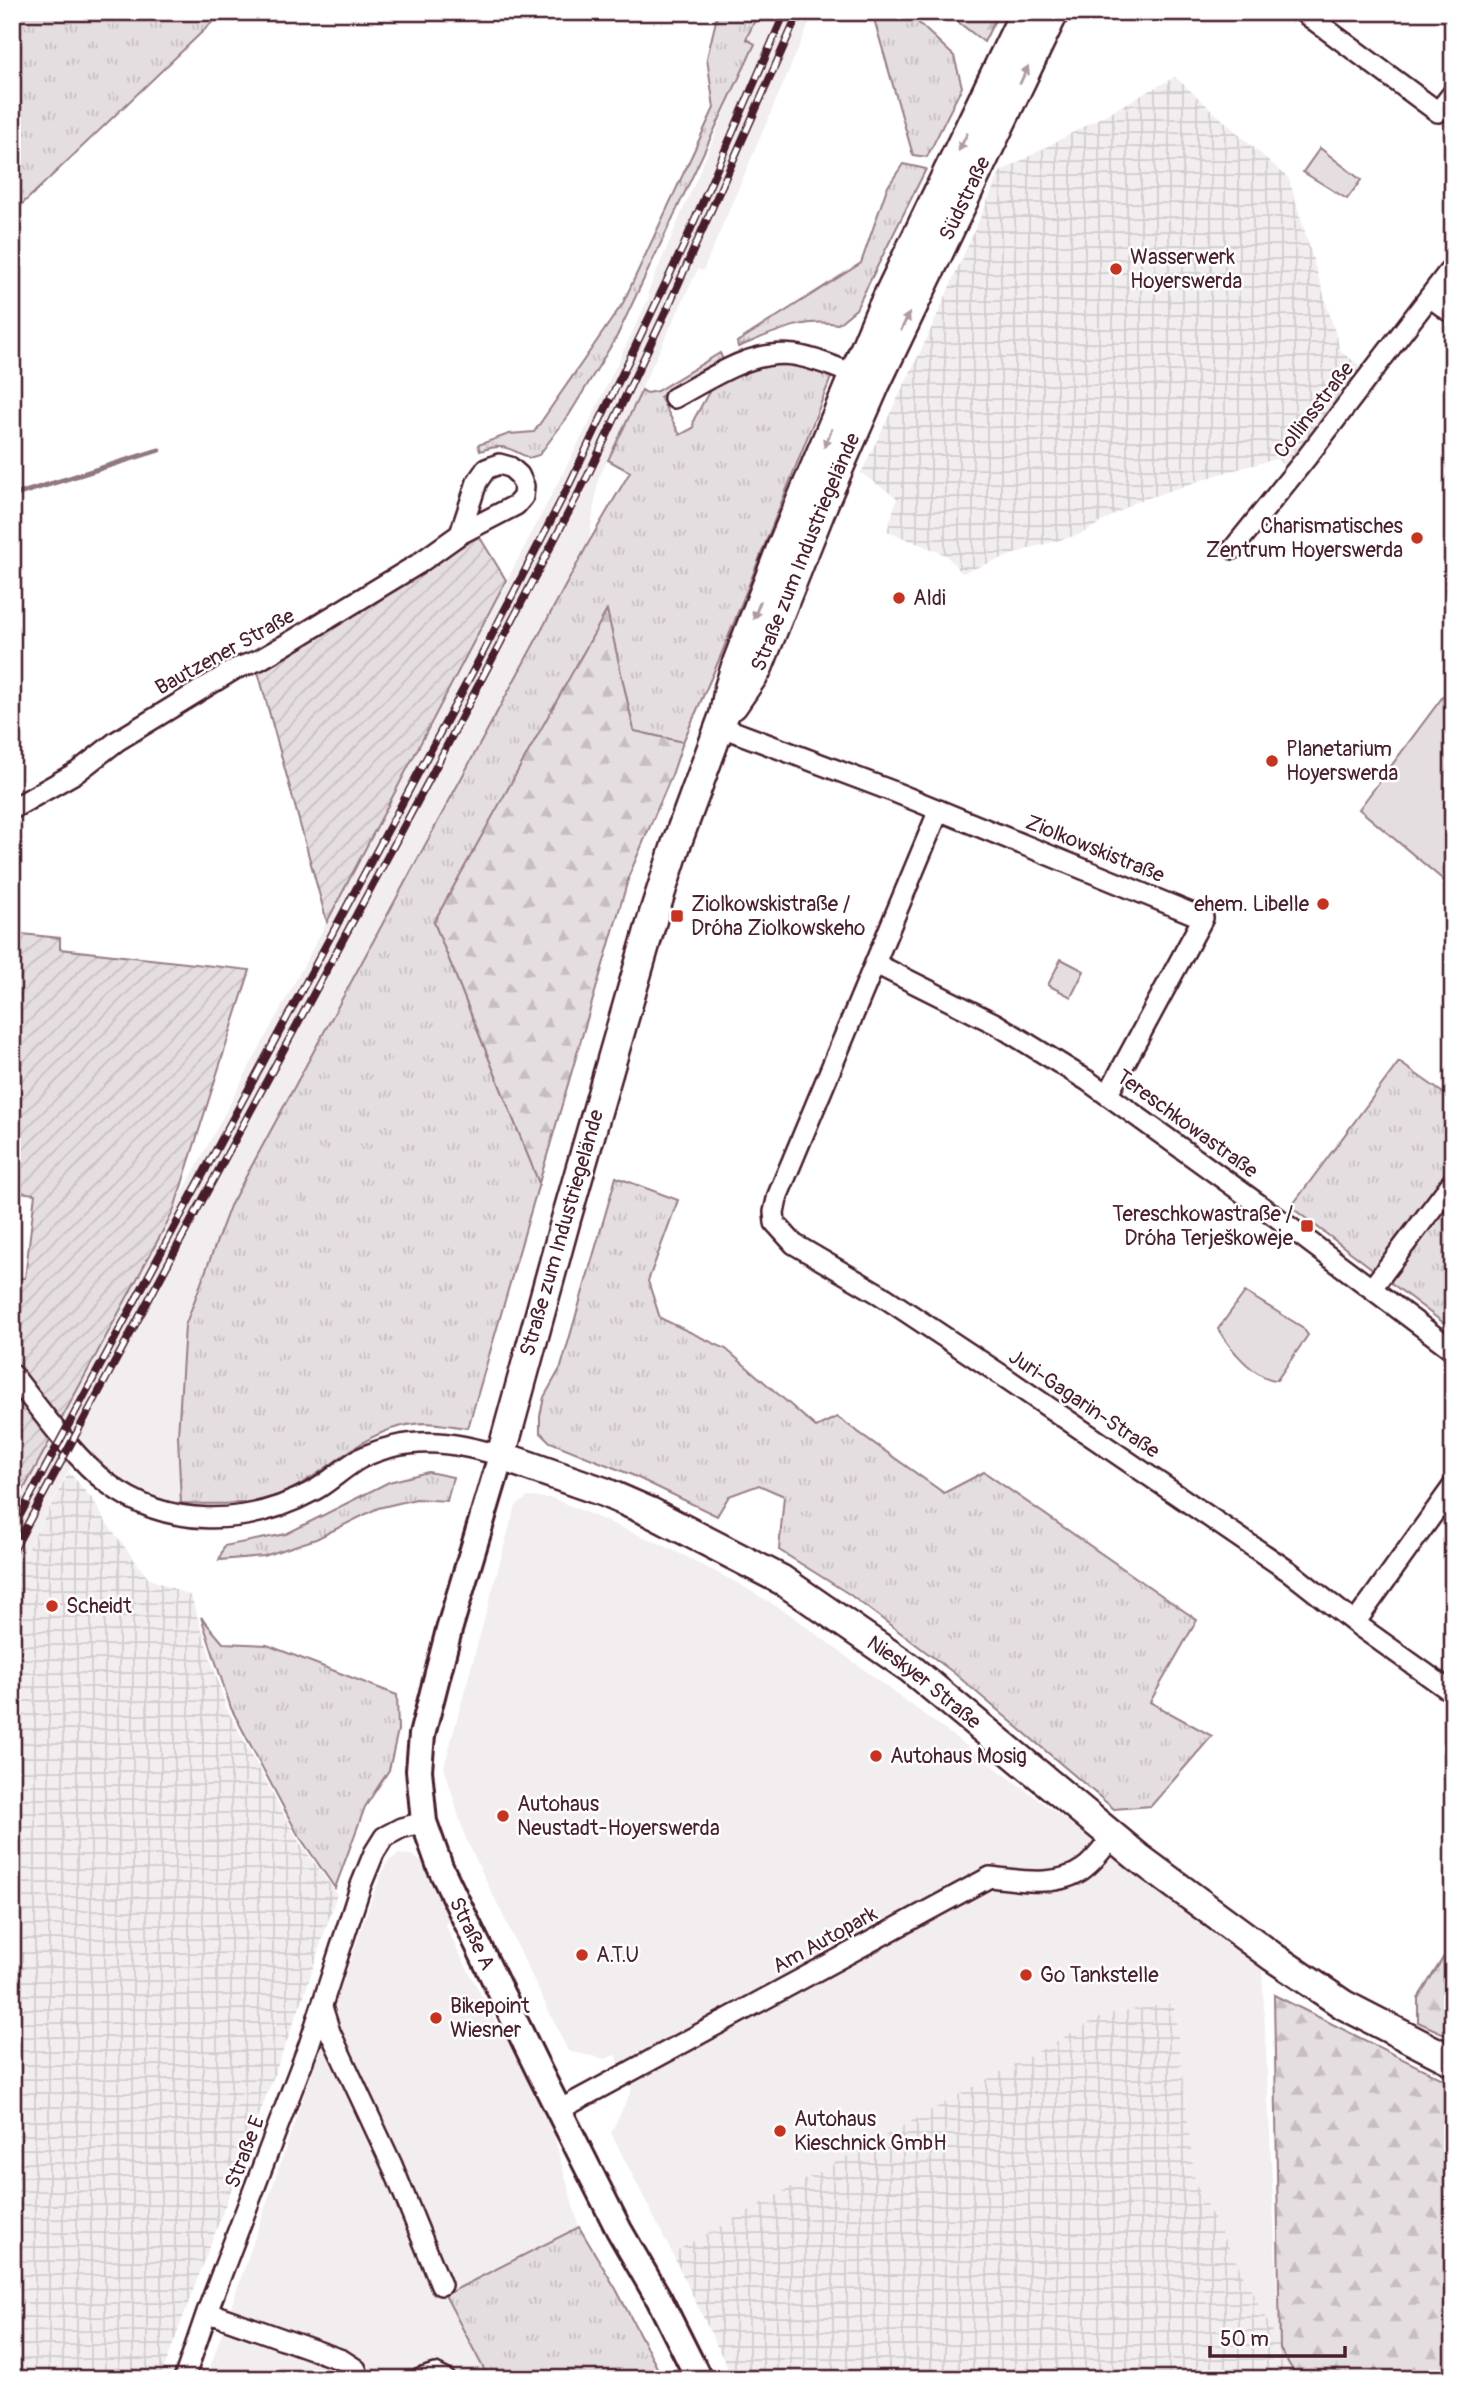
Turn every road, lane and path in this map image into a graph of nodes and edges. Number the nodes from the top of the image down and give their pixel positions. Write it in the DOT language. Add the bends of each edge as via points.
graph roads {
  1 [pos="1025,12"];
  2 [pos="1054,12"];
  3 [pos="1303,12"];
  4 [pos="1453,93"];
  5 [pos="1453,266"];
  6 [pos="1430,297"];
  7 [pos="1453,314"];
  8 [pos="866,379"];
  9 [pos="674,398"];
  10 [pos="460,534"];
  11 [pos="1233,549"];
  12 [pos="722,721"];
  13 [pos="12,809"];
  14 [pos="939,810"];
  15 [pos="876,964"];
  16 [pos="1108,1094"];
  17 [pos="1453,1181"];
  18 [pos="1372,1288"];
  19 [pos="1453,1350"];
  20 [pos="12,1374"];
  21 [pos="501,1456"];
  22 [pos="1453,1486"];
  23 [pos="1356,1623"];
  24 [pos="1453,1693"];
  25 [pos="424,1822"];
  26 [pos="1113,1836"];
  27 [pos="322,2007"];
  28 [pos="1453,2061"];
  29 [pos="559,2110"];
  30 [pos="441,2285"];
  31 [pos="207,2312"];
  32 [pos="184,2379"];
  33 [pos="359,2379"];
  34 [pos="420,2379"];
  35 [pos="445,2379"];
  36 [pos="699,2379"];
  1 -- 8 [label="main road, Südstraße, one-way" via="879,315"];
  8 -- 2 [label="main road, Südstraße, one-way"];
  3 -- 4 [label="street" via="1438,111"];
  5 -- 6 [label="street, Collinsstraße"];
  6 -- 7 [label="street"];
  6 -- 11 [label="street, Collinsstraße"];
  8 -- 9 [label="street" via="820,361 792,355 764,357 742,362"];
  8 -- 12 [label="main road, Straße zum Industriegelände" via="824,502 757,670"];
  10 -- 13 [label="street, Bautzener Straße"];
  12 -- 14 [label="street, Ziolkowskistraße"];
  12 -- 21 [label="main road, Straße zum Industriegelände" via="655,911"];
  14 -- 15 [label="street"];
  14 -- 16 [label="street, Ziolkowskistraße" via="1203,918"];
  15 -- 16 [label="street, Tereschkowastraße" via="996,1024"];
  15 -- 23 [label="street, Juri-Gagarin-Straße" via="778,1195 774,1212 781,1233 1012,1382 1290,1572"];
  16 -- 18 [label="street, Tereschkowastraße"];
  17 -- 18 [label="street"];
  18 -- 19 [label="street, Tereschkowastraße"];
  20 -- 21 [label="street" via="104,1481 134,1502 179,1516 210,1520 292,1501 361,1458 404,1443 434,1441"];
  21 -- 25 [label="street, Straße A" via="422,1735 419,1770"];
  21 -- 26 [label="main road, Nieskyer Straße" via="650,1512 782,1580 911,1670"];
  22 -- 23 [label="street"];
  23 -- 24 [label="street, Juri-Gagarin-Straße"];
  25 -- 27 [label="street, Straße E" via="384,1837 374,1853"];
  25 -- 29 [label="street, Straße A" via="440,1867"];
  26 -- 28 [label="main road, Nieskyer Straße" via="1344,2005"];
  26 -- 29 [label="street, Am Autopark" via="1090,1863 1069,1876 1033,1881 990,1877"];
  27 -- 30 [label="street"];
  27 -- 31 [label="street, Straße E"];
  29 -- 36 [label="street, Straße A"];
  31 -- 32 [label="street, Straße E"];
  31 -- 33 [label="street" via="342,2360 355,2369"];
  34 -- 35 [label="street" via="435,2374"];
}
